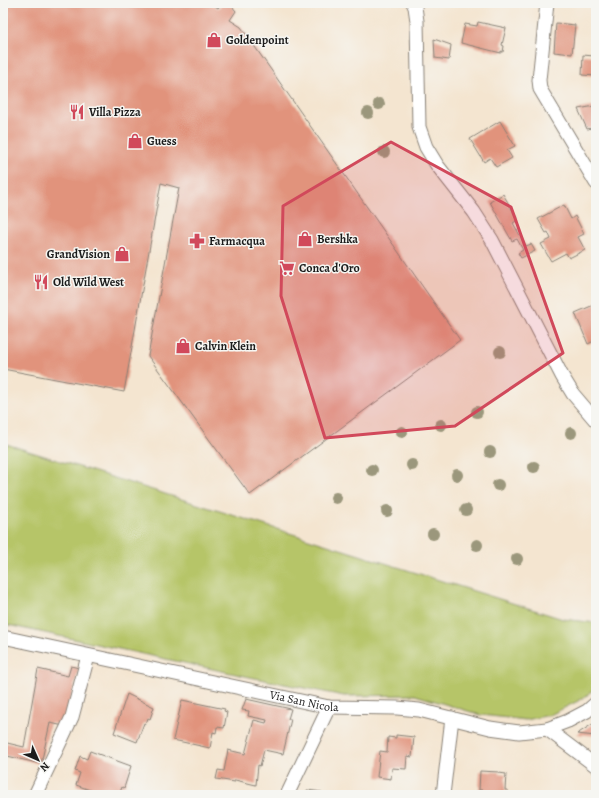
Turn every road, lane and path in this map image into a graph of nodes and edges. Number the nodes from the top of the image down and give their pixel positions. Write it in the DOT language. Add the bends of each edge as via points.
graph roads {
  1 [pos="413,3"];
  2 [pos="547,3"];
  3 [pos="596,183"];
  4 [pos="596,421"];
  5 [pos="3,637"];
  6 [pos="88,656"];
  7 [pos="596,703"];
  8 [pos="329,707"];
  9 [pos="452,718"];
  10 [pos="547,729"];
  11 [pos="596,766"];
  12 [pos="35,795"];
  13 [pos="287,795"];
  14 [pos="443,795"];
  1 -- 4 [label="street" via="417,20 419,126 426,147 492,240 562,376 573,394"];
  2 -- 3 [label="street" via="538,80 540,89"];
  5 -- 6 [label="street, Via San Nicola"];
  6 -- 8 [label="street, Via San Nicola"];
  6 -- 12 [label="street" via="72,717"];
  7 -- 10 [label="street, Via San Nicola" via="587,711"];
  8 -- 9 [label="street, Via San Nicola" via="397,708"];
  8 -- 13 [label="street"];
  9 -- 10 [label="street, Via San Nicola" via="490,728 519,732"];
  9 -- 14 [label="street"];
  10 -- 11 [label="street"];
}
